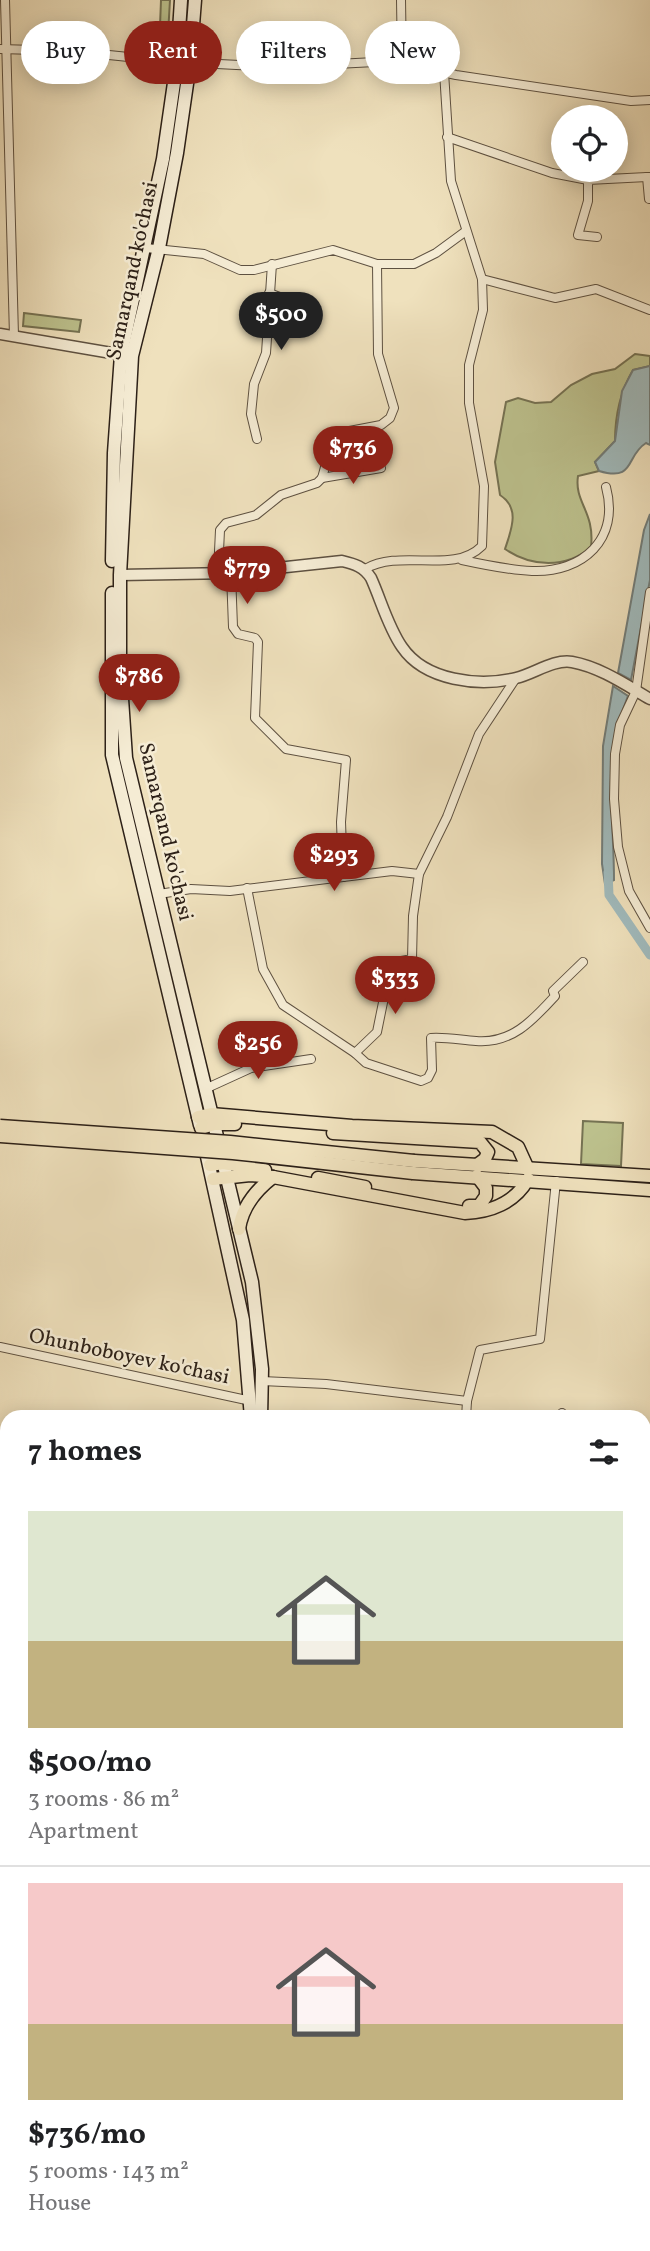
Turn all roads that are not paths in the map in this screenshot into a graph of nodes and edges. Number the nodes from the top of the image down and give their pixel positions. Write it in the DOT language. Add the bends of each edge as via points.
graph roads {
  1 [pos="5,0"];
  2 [pos="181,0"];
  3 [pos="195,0"];
  4 [pos="401,0"];
  5 [pos="182,21"];
  6 [pos="191,21"];
  7 [pos="401,21"];
  8 [pos="2,49"];
  9 [pos="124,56"];
  10 [pos="222,64"];
  11 [pos="365,64"];
  12 [pos="460,75"];
  13 [pos="179,84"];
  14 [pos="444,84"];
  15 [pos="650,100"];
  16 [pos="447,137"];
  17 [pos="551,173"];
  18 [pos="649,177"];
  19 [pos="628,178"];
  20 [pos="588,182"];
  21 [pos="649,198"];
  22 [pos="466,231"];
  23 [pos="597,237"];
  24 [pos="152,248"];
  25 [pos="272,264"];
  26 [pos="377,264"];
  27 [pos="482,279"];
  28 [pos="269,293"];
  29 [pos="290,301"];
  30 [pos="650,310"];
  31 [pos="0,334"];
  32 [pos="15,336"];
  33 [pos="126,355"];
  34 [pos="257,439"];
  35 [pos="381,468"];
  36 [pos="322,478"];
  37 [pos="606,487"];
  38 [pos="460,560"];
  39 [pos="365,569"];
  40 [pos="218,573"];
  41 [pos="231,573"];
  42 [pos="120,575"];
  43 [pos="650,592"];
  44 [pos="649,609"];
  45 [pos="516,678"];
  46 [pos="636,691"];
  47 [pos="650,699"];
  48 [pos="419,873"];
  49 [pos="343,877"];
  50 [pos="247,888"];
  51 [pos="159,894"];
  52 [pos="650,928"];
  53 [pos="583,962"];
  54 [pos="355,1053"];
  55 [pos="311,1059"];
  56 [pos="199,1090"];
  57 [pos="206,1121"];
  58 [pos="0,1126"];
  59 [pos="0,1136"];
  60 [pos="413,1167"];
  61 [pos="218,1171"];
  62 [pos="477,1171"];
  63 [pos="528,1174"];
  64 [pos="650,1176"];
  65 [pos="273,1177"];
  66 [pos="555,1181"];
  67 [pos="650,1190"];
  68 [pos="239,1229"];
  69 [pos="0,1347"];
  70 [pos="262,1381"];
  71 [pos="251,1401"];
  72 [pos="467,1401"];
  73 [pos="251,1410"];
  74 [pos="261,1410"];
  75 [pos="466,1410"];
  1 -- 8 [label="street"];
  2 -- 5 [label="main road, Samarqand ko'chasi"];
  3 -- 6 [label="main road, Samarqand ko'chasi"];
  4 -- 7 [label="street"];
  8 -- 9 [label="street"];
  8 -- 32 [label="street"];
  10 -- 11 [label="street"];
  12 -- 15 [label="street" via="631,102"];
  13 -- 24 [label="main road, Samarqand ko'chasi"];
  14 -- 16 [label="street"];
  16 -- 17 [label="street"];
  16 -- 22 [label="street" via="451,181"];
  18 -- 19 [label="street"];
  18 -- 21 [label="street"];
  20 -- 23 [label="street" via="578,235"];
  22 -- 26 [label="street" via="423,261"];
  22 -- 27 [label="street"];
  24 -- 25 [label="street" via="204,254 240,270"];
  24 -- 33 [label="main road, Samarqand ko'chasi"];
  25 -- 26 [label="street" via="333,250"];
  25 -- 28 [label="street"];
  26 -- 36 [label="street" via="378,354 394,408 382,425 333,438"];
  27 -- 30 [label="street" via="555,298 596,289"];
  27 -- 38 [label="street" via="483,310 469,365 469,403 484,486 482,546"];
  28 -- 29 [label="street"];
  28 -- 34 [label="street" via="266,353 254,383 251,414"];
  31 -- 32 [label="street"];
  32 -- 33 [label="street"];
  33 -- 42 [label="main road, Samarqand ko'chasi"];
  33 -- 56 [label="main road, Samarqand ko'chasi" via="114,453 112,755"];
  35 -- 36 [label="street"];
  36 -- 40 [label="street" via="281,495 256,515 226,523 220,530"];
  37 -- 38 [label="street" via="609,527 597,548 571,565 535,571"];
  38 -- 39 [label="street" via="381,560"];
  39 -- 41 [label="street" via="342,561"];
  39 -- 45 [label="street" via="396,636 414,660 447,677 485,682"];
  40 -- 41 [label="street"];
  40 -- 42 [label="street"];
  41 -- 49 [label="street" via="233,627 258,642 255,718 286,748 345,761"];
  42 -- 51 [label="main road, Samarqand ko'chasi" via="125,753"];
  43 -- 44 [label="street"];
  44 -- 46 [label="street"];
  45 -- 46 [label="street" via="561,662 608,675"];
  45 -- 48 [label="street" via="479,734 447,817"];
  46 -- 47 [label="street"];
  46 -- 52 [label="street" via="620,725 615,754 617,835 622,880"];
  48 -- 49 [label="street"];
  48 -- 54 [label="street" via="412,959 391,963 377,1032"];
  49 -- 50 [label="street"];
  50 -- 51 [label="street"];
  50 -- 54 [label="street" via="263,969 275,996"];
  51 -- 56 [label="main road, Samarqand ko'chasi"];
  53 -- 54 [label="street" via="515,1034 488,1041 431,1038 432,1070 421,1081 374,1067"];
  55 -- 56 [label="street" via="251,1068"];
  56 -- 57 [label="main road, Samarqand ko'chasi"];
  57 -- 61 [label="main road, Samarqand ko'chasi"];
  57 -- 62 [label="main road" via="480,1142 488,1152"];
  57 -- 63 [label="main road" via="492,1132 518,1147"];
  58 -- 60 [label="main road, bridge" via="230,1142"];
  59 -- 60 [label="main road, bridge"];
  60 -- 62 [label="main road"];
  61 -- 62 [label="main road" via="472,1206 481,1204 486,1196"];
  61 -- 65 [label="main road"];
  61 -- 68 [label="main road, Samarqand ko'chasi"];
  61 -- 71 [label="main road, Samarqand ko'chasi" via="243,1320"];
  62 -- 63 [label="main road"];
  63 -- 64 [label="main road"];
  63 -- 65 [label="main road" via="521,1190 501,1205 465,1213"];
  63 -- 66 [label="main road"];
  65 -- 68 [label="main road" via="253,1195"];
  66 -- 67 [label="main road"];
  66 -- 72 [label="street" via="540,1339 480,1350"];
  68 -- 70 [label="main road, Samarqand ko'chasi" via="252,1282"];
  69 -- 71 [label="street, Ohunboboyev ko'chasi"];
  70 -- 72 [label="street"];
  70 -- 74 [label="main road, Samarqand ko'chasi"];
  71 -- 73 [label="main road, Samarqand ko'chasi"];
  72 -- 75 [label="street"];
}
